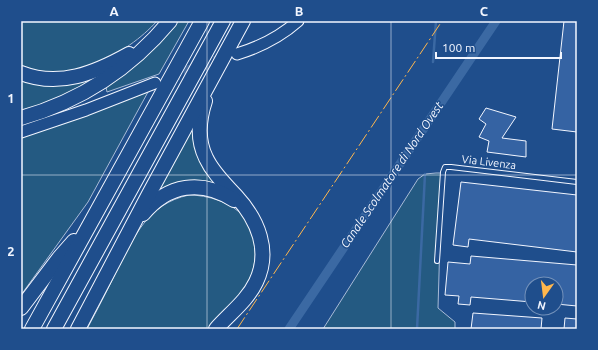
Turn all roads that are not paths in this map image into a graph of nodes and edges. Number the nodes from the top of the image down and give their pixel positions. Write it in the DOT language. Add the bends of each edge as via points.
graph roads {
  1 [pos="170,21"];
  2 [pos="202,21"];
  3 [pos="224,21"];
  4 [pos="243,21"];
  5 [pos="298,21"];
  6 [pos="156,37"];
  7 [pos="237,54"];
  8 [pos="21,73"];
  9 [pos="216,73"];
  10 [pos="155,83"];
  11 [pos="137,89"];
  12 [pos="22,120"];
  13 [pos="21,132"];
  14 [pos="577,182"];
  15 [pos="247,210"];
  16 [pos="88,226"];
  17 [pos="117,256"];
  18 [pos="437,261"];
  19 [pos="21,308"];
  20 [pos="32,329"];
  21 [pos="54,329"];
  22 [pos="78,329"];
  23 [pos="216,329"];
  1 -- 6 [label="highway"];
  2 -- 16 [label="highway"];
  3 -- 21 [label="highway"];
  4 -- 9 [label="highway"];
  5 -- 7 [label="main road" via="268,42"];
  6 -- 8 [label="highway" via="117,61 82,76 49,79"];
  6 -- 12 [label="highway" via="133,59 94,87"];
  9 -- 15 [label="highway" via="202,112 201,144 209,165"];
  9 -- 17 [label="highway"];
  10 -- 11 [label="main road"];
  11 -- 12 [label="main road"];
  11 -- 13 [label="main road"];
  14 -- 18 [label="lane, Via Livenza" via="445,167"];
  15 -- 17 [label="highway" via="215,189 187,187 173,191 149,208"];
  15 -- 23 [label="highway" via="256,223 261,237 263,253 260,269 256,283 248,294"];
  16 -- 19 [label="highway" via="59,258"];
  16 -- 20 [label="highway"];
  17 -- 22 [label="highway"];
}
